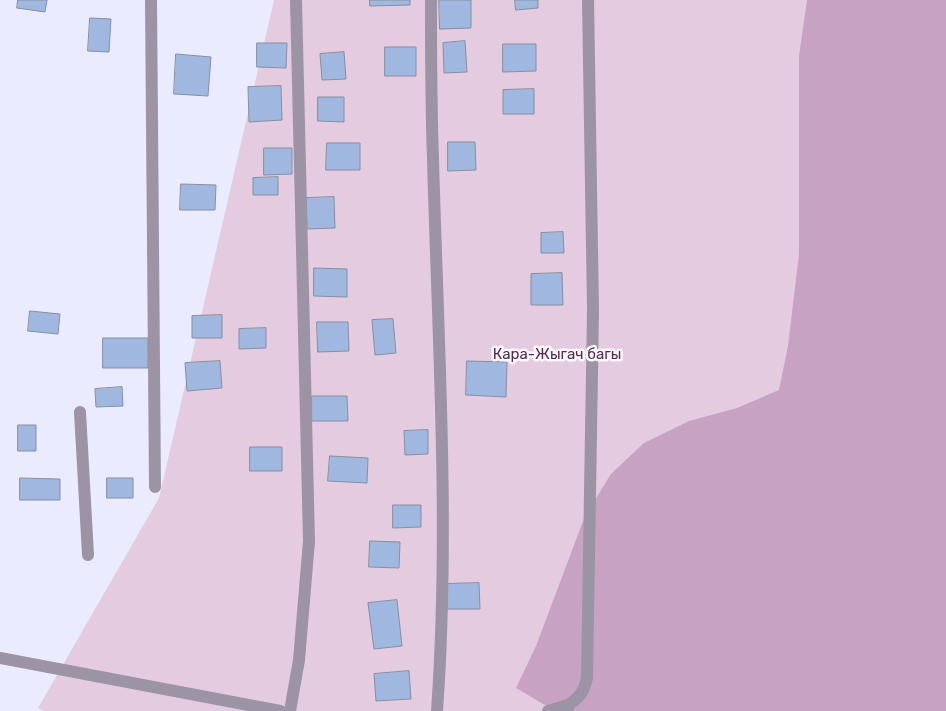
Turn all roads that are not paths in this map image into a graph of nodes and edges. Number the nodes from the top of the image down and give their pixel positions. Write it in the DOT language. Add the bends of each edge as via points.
graph roads {
  1 [pos="151,0"];
  2 [pos="296,0"];
  3 [pos="431,0"];
  4 [pos="588,0"];
  5 [pos="80,412"];
  6 [pos="155,487"];
  7 [pos="88,555"];
  8 [pos="0,658"];
  9 [pos="568,708"];
  10 [pos="280,711"];
  11 [pos="290,711"];
  12 [pos="437,711"];
  13 [pos="548,711"];
  1 -- 6 [label="street"];
  2 -- 11 [label="street" via="309,541 299,660"];
  3 -- 12 [label="street" via="443,517 442,633"];
  4 -- 9 [label="street" via="593,309 587,678 584,689"];
  5 -- 7 [label="street"];
  8 -- 10 [label="street"];
  9 -- 13 [label="street"];
}
